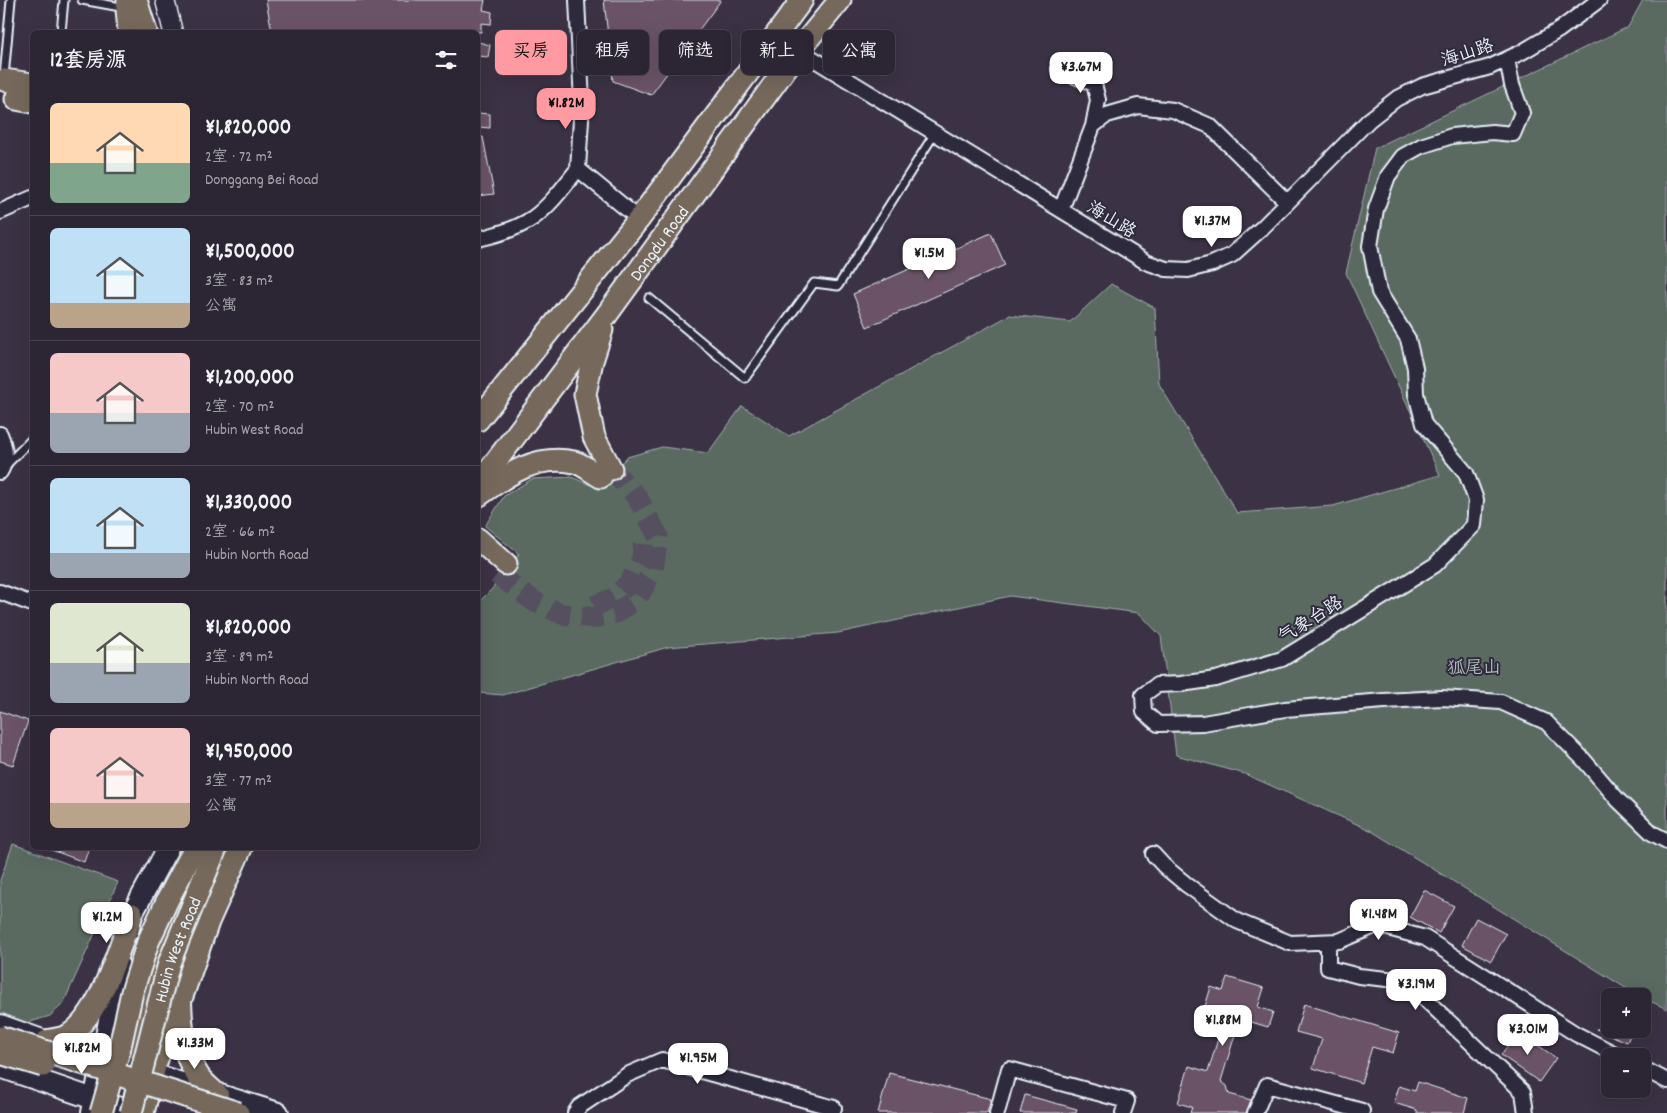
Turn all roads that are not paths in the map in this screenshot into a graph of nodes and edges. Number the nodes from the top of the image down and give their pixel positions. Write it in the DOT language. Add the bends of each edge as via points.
graph roads {
  1 [pos="11,0"];
  2 [pos="64,0"];
  3 [pos="82,0"];
  4 [pos="165,0"];
  5 [pos="577,0"];
  6 [pos="802,0"];
  7 [pos="840,0"];
  8 [pos="1599,0"];
  9 [pos="130,3"];
  10 [pos="61,30"];
  11 [pos="124,30"];
  12 [pos="129,30"];
  13 [pos="145,30"];
  14 [pos="172,30"];
  15 [pos="813,33"];
  16 [pos="813,59"];
  17 [pos="1507,59"];
  18 [pos="1059,69"];
  19 [pos="781,75"];
  20 [pos="30,85"];
  21 [pos="15,93"];
  22 [pos="1093,126"];
  23 [pos="934,133"];
  24 [pos="578,169"];
  25 [pos="30,199"];
  26 [pos="1287,202"];
  27 [pos="1061,210"];
  28 [pos="0,212"];
  29 [pos="639,219"];
  30 [pos="480,238"];
  31 [pos="649,298"];
  32 [pos="608,313"];
  33 [pos="480,418"];
  34 [pos="0,434"];
  35 [pos="30,441"];
  36 [pos="2,470"];
  37 [pos="480,482"];
  38 [pos="480,495"];
  39 [pos="480,548"];
  40 [pos="502,569"];
  41 [pos="0,592"];
  42 [pos="30,603"];
  43 [pos="1667,840"];
  44 [pos="167,850"];
  45 [pos="194,850"];
  46 [pos="201,850"];
  47 [pos="215,850"];
  48 [pos="240,850"];
  49 [pos="1153,854"];
  50 [pos="132,914"];
  51 [pos="1328,942"];
  52 [pos="180,1002"];
  53 [pos="0,1025"];
  54 [pos="0,1038"];
  55 [pos="47,1041"];
  56 [pos="1603,1048"];
  57 [pos="0,1053"];
  58 [pos="103,1059"];
  59 [pos="0,1067"];
  60 [pos="1651,1073"];
  61 [pos="153,1074"];
  62 [pos="1667,1081"];
  63 [pos="217,1095"];
  64 [pos="96,1108"];
  65 [pos="116,1113"];
  66 [pos="131,1113"];
  67 [pos="135,1113"];
  68 [pos="143,1113"];
  69 [pos="196,1113"];
  70 [pos="238,1113"];
  71 [pos="278,1113"];
  72 [pos="575,1113"];
  73 [pos="832,1113"];
  74 [pos="997,1113"];
  75 [pos="1124,1113"];
  76 [pos="1255,1113"];
  77 [pos="1361,1113"];
  78 [pos="1526,1113"];
  1 -- 21 [label="lane"];
  2 -- 10 [label="lane"];
  3 -- 9 [label="lane"];
  4 -- 14 [label="street"];
  5 -- 24 [label="street" via="582,103"];
  6 -- 29 [label="main road, Dongdu Road"];
  7 -- 15 [label="main road, Dongdu Road"];
  8 -- 17 [label="street, 海山路" via="1559,30"];
  9 -- 11 [label="lane"];
  9 -- 12 [label="main road"];
  9 -- 13 [label="main road"];
  16 -- 23 [label="street, 海山路"];
  17 -- 26 [label="street, 海山路" via="1422,86 1396,99 1369,120"];
  17 -- 43 [label="street, 气象台路" via="1522,113 1513,134 1492,132 1452,136 1403,156 1388,176 1376,208 1370,246 1378,292 1408,339 1424,424 1466,473 1476,500 1474,525 1435,565 1282,659 1216,679 1157,685 1143,695 1144,712 1158,724 1203,724 1285,709 1384,701 1442,698 1501,702 1546,722 1618,800 1652,833"];
  18 -- 22 [label="street" via="1094,84 1098,100"];
  19 -- 32 [label="main road, Dongdu Road"];
  20 -- 21 [label="main road"];
  22 -- 26 [label="street" via="1107,115 1138,106 1173,110 1210,126"];
  22 -- 27 [label="street"];
  23 -- 27 [label="street, 海山路"];
  23 -- 31 [label="lane" via="838,286 814,283 745,378"];
  24 -- 29 [label="street"];
  24 -- 30 [label="street" via="533,218 515,228"];
  25 -- 28 [label="street"];
  26 -- 27 [label="street, 海山路" via="1232,255 1188,270 1166,269 1146,262"];
  29 -- 33 [label="main road, Dongdu Road"];
  32 -- 37 [label="main road, Dongdu Road"];
  32 -- 38 [label="main road" via="585,394 606,473 575,462 542,461 508,474"];
  34 -- 36 [label="street" via="5,450"];
  35 -- 36 [label="lane"];
  39 -- 40 [label="main road"];
  41 -- 42 [label="street"];
  44 -- 50 [label="main road"];
  45 -- 64 [label="main road, bridge" via="148,942 132,992 119,1051"];
  46 -- 65 [label="main road, Hubin West Road" via="153,957"];
  47 -- 66 [label="main road, Hubin West Road, bridge" via="169,964"];
  48 -- 52 [label="main road" via="208,922"];
  49 -- 51 [label="street" via="1187,885 1237,921 1290,943"];
  50 -- 55 [label="main road" via="102,991 85,1022 67,1036"];
  50 -- 58 [label="main road" via="114,987"];
  51 -- 56 [label="street" via="1339,941 1377,925 1425,938"];
  51 -- 78 [label="street" via="1328,968 1359,976 1406,981 1523,1092"];
  52 -- 61 [label="main road"];
  52 -- 63 [label="highway" via="181,1030 193,1068"];
  53 -- 55 [label="main road"];
  54 -- 70 [label="main road, bridge"];
  55 -- 58 [label="main road"];
  57 -- 69 [label="main road, bridge"];
  58 -- 61 [label="main road"];
  58 -- 64 [label="main road"];
  59 -- 64 [label="main road"];
  60 -- 62 [label="street"];
  61 -- 63 [label="main road"];
  61 -- 68 [label="main road"];
  63 -- 71 [label="main road"];
  64 -- 67 [label="main road"];
  72 -- 73 [label="street" via="627,1075 662,1060 834,1108"];
  74 -- 75 [label="street" via="1009,1070 1126,1101"];
  76 -- 77 [label="street" via="1267,1085"];
}
